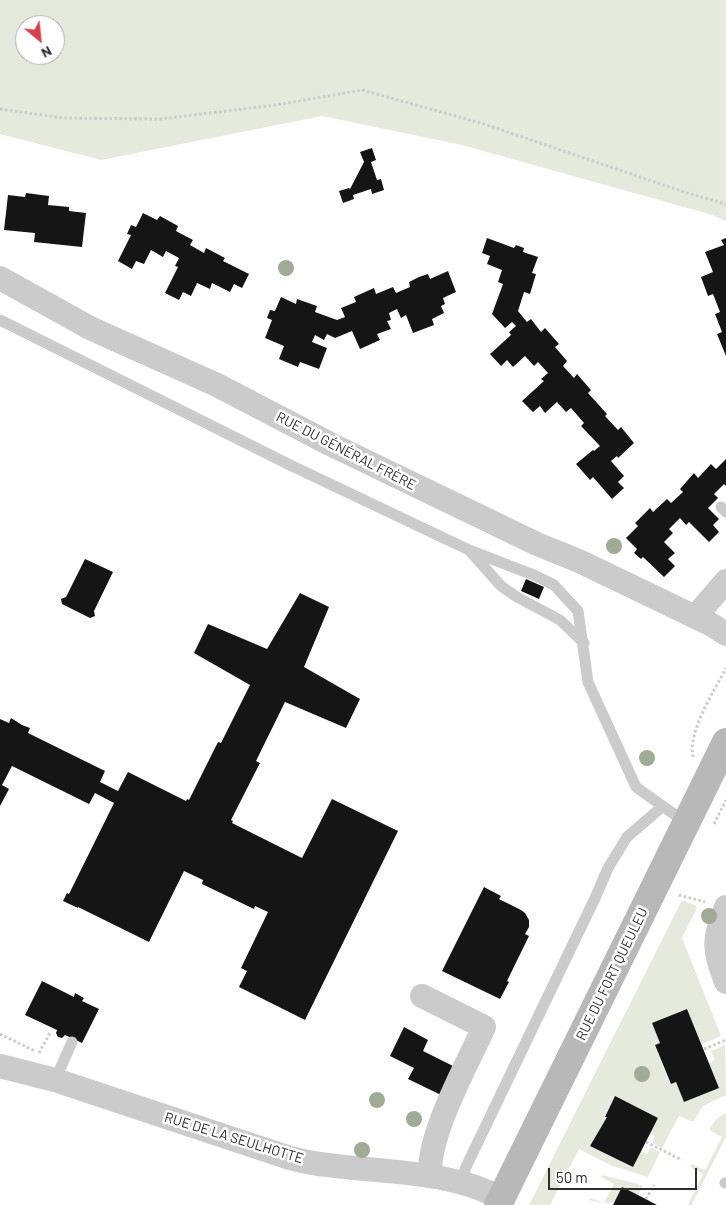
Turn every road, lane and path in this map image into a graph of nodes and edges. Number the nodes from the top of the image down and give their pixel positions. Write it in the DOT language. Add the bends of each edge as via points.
graph roads {
  1 [pos="0,110"];
  2 [pos="726,204"];
  3 [pos="0,278"];
  4 [pos="0,320"];
  5 [pos="469,550"];
  6 [pos="726,582"];
  7 [pos="695,617"];
  8 [pos="726,634"];
  9 [pos="584,643"];
  10 [pos="726,742"];
  11 [pos="663,806"];
  12 [pos="688,822"];
  13 [pos="679,895"];
  14 [pos="718,905"];
  15 [pos="726,982"];
  16 [pos="422,996"];
  17 [pos="51,1031"];
  18 [pos="0,1034"];
  19 [pos="726,1040"];
  20 [pos="72,1042"];
  21 [pos="704,1049"];
  22 [pos="40,1053"];
  23 [pos="0,1066"];
  24 [pos="58,1073"];
  25 [pos="646,1142"];
  26 [pos="682,1160"];
  27 [pos="430,1176"];
  28 [pos="464,1183"];
  29 [pos="654,1185"];
  30 [pos="646,1199"];
  31 [pos="499,1202"];
  1 -- 2 [label="path" via="64,118 162,119 276,105 362,90 484,124"];
  3 -- 7 [label="street, RUE DU GÉNÉRAL FRÈRE" via="90,328 217,385 330,444"];
  4 -- 5 [label="lane"];
  5 -- 9 [label="lane" via="501,586 560,620"];
  5 -- 9 [label="lane" via="554,585 578,611"];
  6 -- 7 [label="street"];
  7 -- 8 [label="street, RUE DU GÉNÉRAL FRÈRE"];
  9 -- 11 [label="lane" via="588,682 636,787"];
  10 -- 12 [label="street, RUE DU FORT QUEULEU"];
  11 -- 12 [label="lane"];
  11 -- 28 [label="lane" via="627,838 608,868 465,1169"];
  12 -- 31 [label="street, RUE DU FORT QUEULEU"];
  13 -- 14 [label="path"];
  14 -- 15 [label="street" via="716,952"];
  16 -- 27 [label="street" via="484,1027 440,1125"];
  17 -- 22 [label="path"];
  18 -- 22 [label="path"];
  19 -- 21 [label="path"];
  20 -- 24 [label="lane"];
  22 -- 24 [label="path"];
  23 -- 24 [label="street, RUE DE LA SEULHOTTE"];
  24 -- 27 [label="street, RUE DE LA SEULHOTTE" via="290,1158"];
  25 -- 26 [label="path"];
  27 -- 28 [label="street, RUE DE LA SEULHOTTE"];
  28 -- 31 [label="street, RUE DE LA SEULHOTTE"];
  29 -- 30 [label="path"];
}
